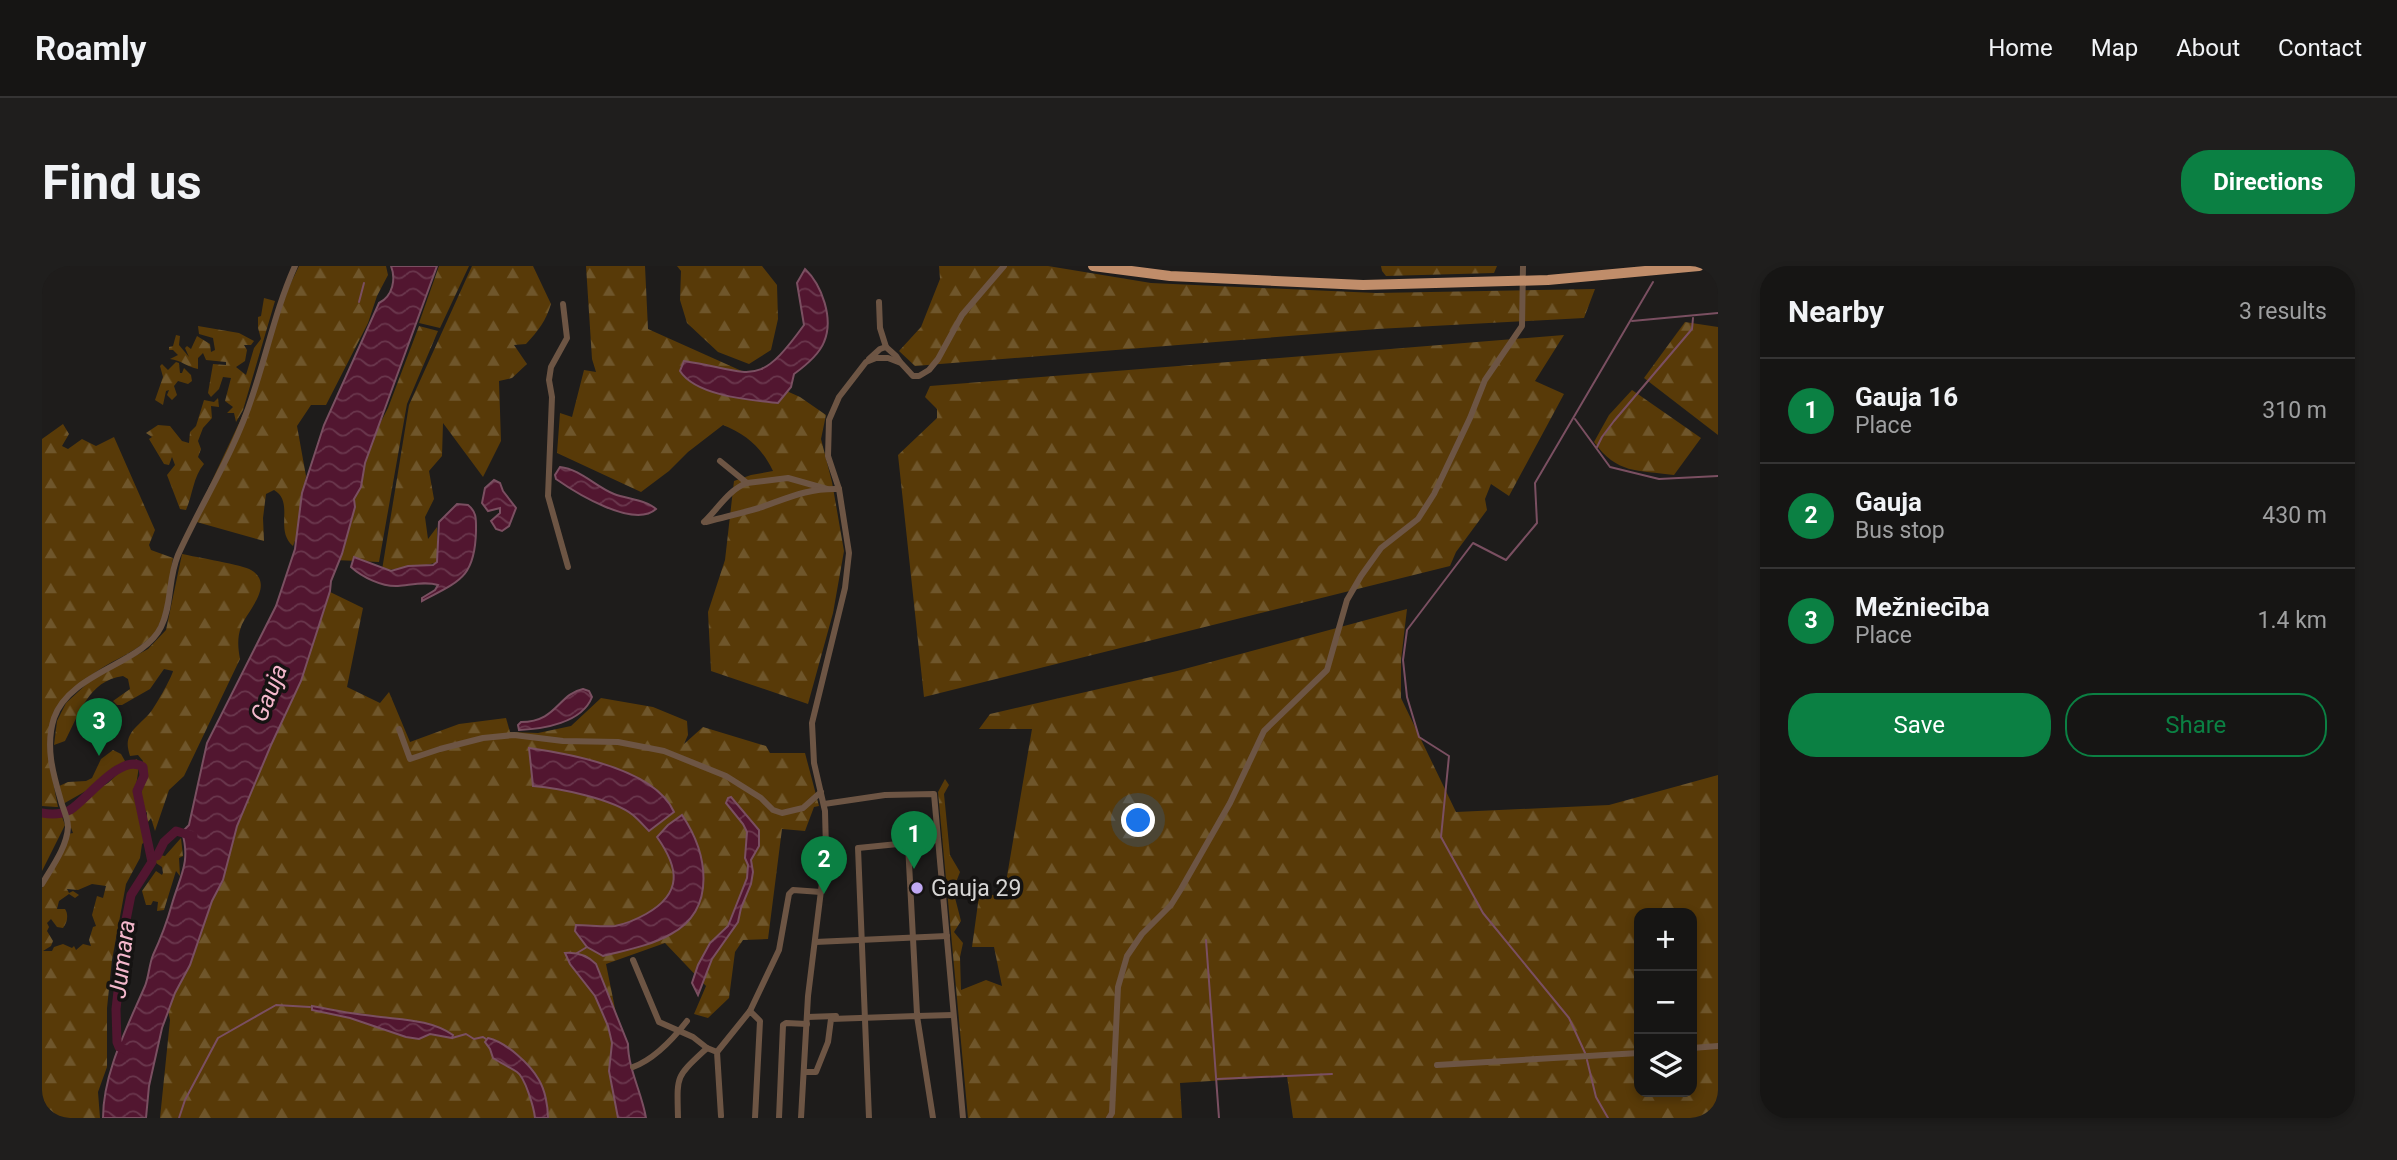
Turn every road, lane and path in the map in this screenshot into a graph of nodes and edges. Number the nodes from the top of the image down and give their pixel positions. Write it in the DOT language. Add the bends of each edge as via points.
graph roads {
  1 [pos="295,266"];
  2 [pos="1004,266"];
  3 [pos="1093,266"];
  4 [pos="1522,266"];
  5 [pos="1699,266"];
  6 [pos="1522,281"];
  7 [pos="879,302"];
  8 [pos="563,304"];
  9 [pos="886,348"];
  10 [pos="866,362"];
  11 [pos="901,363"];
  12 [pos="720,461"];
  13 [pos="747,483"];
  14 [pos="827,489"];
  15 [pos="838,489"];
  16 [pos="568,567"];
  17 [pos="399,729"];
  18 [pos="821,792"];
  19 [pos="824,804"];
  20 [pos="938,840"];
  21 [pos="908,844"];
  22 [pos="42,884"];
  23 [pos="821,892"];
  24 [pos="947,936"];
  25 [pos="912,938"];
  26 [pos="815,942"];
  27 [pos="861,942"];
  28 [pos="633,960"];
  29 [pos="750,1011"];
  30 [pos="953,1013"];
  31 [pos="917,1015"];
  32 [pos="864,1016"];
  33 [pos="807,1020"];
  34 [pos="687,1021"];
  35 [pos="679,1031"];
  36 [pos="1718,1045"];
  37 [pos="1697,1047"];
  38 [pos="707,1048"];
  39 [pos="717,1052"];
  40 [pos="1634,1053"];
  41 [pos="1437,1065"];
  42 [pos="633,1067"];
  43 [pos="804,1072"];
  44 [pos="721,1117"];
  45 [pos="678,1118"];
  46 [pos="755,1118"];
  47 [pos="779,1118"];
  48 [pos="801,1118"];
  49 [pos="869,1118"];
  50 [pos="933,1118"];
  51 [pos="963,1118"];
  52 [pos="1109,1118"];
  1 -- 22 [label="street" via="223,469 177,558 160,630 66,698 53,720 50,756 68,823 64,843"];
  2 -- 11 [label="street" via="962,315 929,370 914,376"];
  3 -- 6 [label="main road" via="1170,276 1329,284"];
  4 -- 6 [label="street"];
  5 -- 6 [label="main road"];
  6 -- 52 [label="street" via="1522,326 1485,380 1434,494 1418,519 1381,548 1361,576 1347,600 1328,670 1264,731 1181,889 1127,956 1118,987"];
  7 -- 9 [label="street"];
  8 -- 16 [label="street" via="567,338 549,380 548,496"];
  9 -- 10 [label="street"];
  9 -- 11 [label="street"];
  10 -- 11 [label="street" via="888,358"];
  10 -- 15 [label="street" via="839,397 830,420 828,456"];
  12 -- 13 [label="street"];
  13 -- 14 [label="street" via="788,478"];
  13 -- 14 [label="street" via="704,522 803,491"];
  14 -- 15 [label="street"];
  15 -- 18 [label="street" via="849,565 812,723"];
  17 -- 18 [label="street" via="410,759 483,738 514,735 618,741 664,751 726,776 782,813 803,808"];
  18 -- 19 [label="street"];
  19 -- 20 [label="street" via="885,794 934,794"];
  19 -- 23 [label="street" via="826,850"];
  20 -- 21 [label="street"];
  20 -- 24 [label="street"];
  21 -- 25 [label="street"];
  21 -- 27 [label="street" via="858,849"];
  23 -- 26 [label="street"];
  23 -- 29 [label="street" via="793,890 789,894 779,950"];
  24 -- 25 [label="street"];
  24 -- 30 [label="street"];
  25 -- 27 [label="street"];
  25 -- 31 [label="street"];
  26 -- 27 [label="street"];
  26 -- 33 [label="street"];
  27 -- 32 [label="street"];
  28 -- 35 [label="street" via="659,1023"];
  29 -- 39 [label="street"];
  29 -- 46 [label="street" via="760,1021"];
  30 -- 31 [label="street"];
  30 -- 51 [label="street"];
  31 -- 32 [label="street"];
  31 -- 50 [label="street"];
  32 -- 33 [label="street"];
  32 -- 43 [label="street" via="831,1019 824,1058 816,1072"];
  32 -- 49 [label="street"];
  33 -- 43 [label="street"];
  33 -- 47 [label="street" via="783,1025"];
  34 -- 35 [label="street"];
  35 -- 38 [label="street"];
  35 -- 42 [label="street" via="645,1063"];
  36 -- 37 [label="street"];
  38 -- 39 [label="street"];
  38 -- 45 [label="street" via="678,1080"];
  39 -- 44 [label="street"];
  40 -- 41 [label="street"];
  43 -- 48 [label="street"];
}
